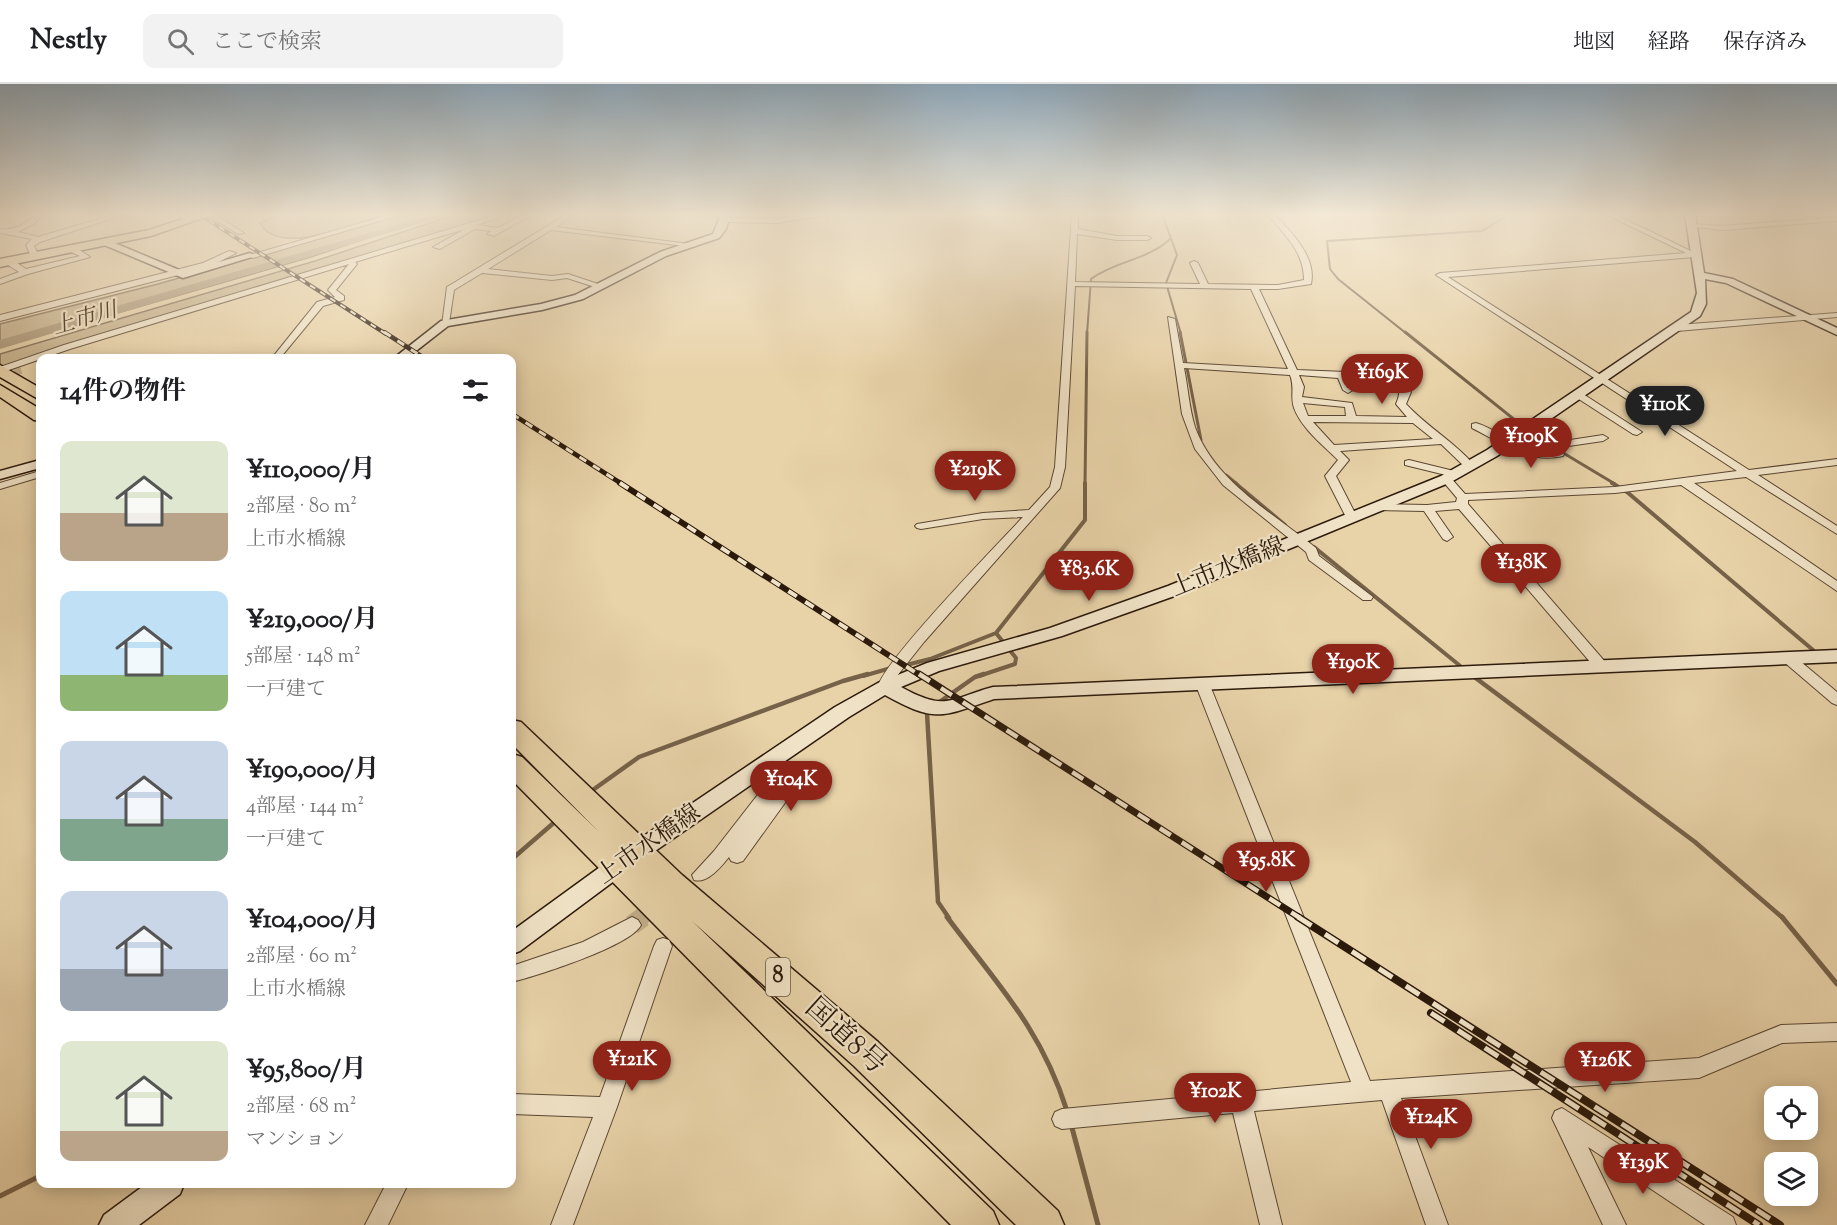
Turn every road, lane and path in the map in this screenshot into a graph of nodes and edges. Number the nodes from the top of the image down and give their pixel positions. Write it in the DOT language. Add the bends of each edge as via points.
graph roads {
  1 [pos="15,267"];
  2 [pos="44,267"];
  3 [pos="164,267"];
  4 [pos="199,267"];
  5 [pos="206,267"];
  6 [pos="331,267"];
  7 [pos="350,267"];
  8 [pos="479,267"];
  9 [pos="481,267"];
  10 [pos="573,267"];
  11 [pos="637,267"];
  12 [pos="1072,267"];
  13 [pos="1196,267"];
  14 [pos="1307,267"];
  15 [pos="1539,267"];
  16 [pos="1698,267"];
  17 [pos="25,272"];
  18 [pos="180,274"];
  19 [pos="1700,274"];
  20 [pos="559,277"];
  21 [pos="0,282"];
  22 [pos="1071,284"];
  23 [pos="1205,286"];
  24 [pos="1253,286"];
  25 [pos="598,287"];
  26 [pos="1837,315"];
  27 [pos="1806,318"];
  28 [pos="1172,319"];
  29 [pos="1,321"];
  30 [pos="446,323"];
  31 [pos="1677,328"];
  32 [pos="1837,332"];
  33 [pos="98,338"];
  34 [pos="49,354"];
  35 [pos="58,354"];
  36 [pos="279,354"];
  37 [pos="406,354"];
  38 [pos="36,358"];
  39 [pos="36,363"];
  40 [pos="1179,365"];
  41 [pos="21,369"];
  42 [pos="0,370"];
  43 [pos="1293,372"];
  44 [pos="1342,376"];
  45 [pos="1599,378"];
  46 [pos="0,390"];
  47 [pos="1348,390"];
  48 [pos="36,392"];
  49 [pos="1577,394"];
  50 [pos="1297,399"];
  51 [pos="36,413"];
  52 [pos="1351,418"];
  53 [pos="1305,419"];
  54 [pos="1415,420"];
  55 [pos="1476,426"];
  56 [pos="1531,427"];
  57 [pos="1637,432"];
  58 [pos="1603,438"];
  59 [pos="1443,441"];
  60 [pos="1507,443"];
  61 [pos="1332,448"];
  62 [pos="1559,454"];
  63 [pos="1837,462"];
  64 [pos="1409,463"];
  65 [pos="36,465"];
  66 [pos="1470,466"];
  67 [pos="1746,473"];
  68 [pos="0,475"];
  69 [pos="36,475"];
  70 [pos="1450,476"];
  71 [pos="1683,481"];
  72 [pos="0,486"];
  73 [pos="1462,501"];
  74 [pos="1376,507"];
  75 [pos="1427,508"];
  76 [pos="1033,513"];
  77 [pos="1351,517"];
  78 [pos="921,526"];
  79 [pos="1837,531"];
  80 [pos="1447,537"];
  81 [pos="1299,540"];
  82 [pos="1837,587"];
  83 [pos="1366,597"];
  84 [pos="1837,656"];
  85 [pos="1789,658"];
  86 [pos="1602,667"];
  87 [pos="1202,683"];
  88 [pos="885,687"];
  89 [pos="1837,700"];
  90 [pos="516,734"];
  91 [pos="770,761"];
  92 [pos="516,767"];
  93 [pos="737,856"];
  94 [pos="627,860"];
  95 [pos="700,875"];
  96 [pos="632,925"];
  97 [pos="516,941"];
  98 [pos="663,946"];
  99 [pos="516,973"];
  100 [pos="1837,1032"];
  101 [pos="1389,1089"];
  102 [pos="1364,1091"];
  103 [pos="1241,1102"];
  104 [pos="516,1104"];
  105 [pos="607,1107"];
  106 [pos="1062,1119"];
  107 [pos="165,1188"];
  108 [pos="395,1188"];
  109 [pos="114,1225"];
  110 [pos="376,1225"];
  111 [pos="562,1225"];
  112 [pos="979,1225"];
  113 [pos="1044,1225"];
  114 [pos="1271,1225"];
  115 [pos="1437,1225"];
  116 [pos="1615,1225"];
  117 [pos="1725,1225"];
  1 -- 17 [label="street"];
  2 -- 17 [label="street"];
  3 -- 18 [label="main road"];
  4 -- 18 [label="street"];
  5 -- 18 [label="main road"];
  6 -- 33 [label="street"];
  7 -- 36 [label="street" via="332,290 341,298 320,304"];
  8 -- 30 [label="street" via="450,289"];
  9 -- 20 [label="street"];
  10 -- 20 [label="street"];
  11 -- 25 [label="main road"];
  12 -- 22 [label="street"];
  13 -- 23 [label="street"];
  14 -- 24 [label="street" via="1308,282"];
  15 -- 45 [label="street" via="1440,275"];
  16 -- 19 [label="main road, 上市水橋線"];
  17 -- 21 [label="street"];
  18 -- 29 [label="street"];
  18 -- 29 [label="street"];
  19 -- 27 [label="main road" via="1729,281"];
  19 -- 31 [label="main road, 上市水橋線" via="1701,304 1696,314"];
  20 -- 25 [label="street" via="568,276"];
  22 -- 23 [label="street"];
  22 -- 76 [label="street" via="1060,467 1055,488"];
  23 -- 24 [label="street"];
  24 -- 43 [label="street"];
  25 -- 30 [label="main road" via="557,303"];
  26 -- 27 [label="street"];
  27 -- 31 [label="street"];
  27 -- 32 [label="main road"];
  28 -- 40 [label="street"];
  30 -- 37 [label="main road"];
  31 -- 45 [label="main road, 上市水橋線"];
  33 -- 34 [label="street"];
  33 -- 35 [label="street"];
  38 -- 42 [label="street"];
  39 -- 41 [label="street"];
  40 -- 43 [label="street"];
  40 -- 81 [label="street" via="1191,429 1213,467"];
  42 -- 48 [label="highway"];
  43 -- 44 [label="street"];
  43 -- 50 [label="street" via="1299,387"];
  44 -- 47 [label="street"];
  44 -- 54 [label="street" via="1397,377 1406,392 1401,404"];
  45 -- 49 [label="main road, 上市水橋線"];
  45 -- 67 [label="street"];
  46 -- 51 [label="highway"];
  49 -- 56 [label="main road, 上市水橋線"];
  49 -- 57 [label="street"];
  50 -- 52 [label="street" via="1349,405"];
  50 -- 53 [label="street"];
  52 -- 53 [label="street"];
  52 -- 54 [label="street"];
  53 -- 61 [label="street"];
  54 -- 59 [label="street"];
  55 -- 60 [label="street"];
  56 -- 58 [label="street" via="1555,445"];
  56 -- 60 [label="main road, 上市水橋線"];
  59 -- 61 [label="street"];
  59 -- 66 [label="street"];
  60 -- 62 [label="street" via="1540,457"];
  60 -- 66 [label="main road, 上市水橋線"];
  61 -- 77 [label="street" via="1344,460 1330,476"];
  63 -- 67 [label="street"];
  64 -- 70 [label="street"];
  65 -- 68 [label="main road"];
  66 -- 70 [label="main road, 上市水橋線"];
  67 -- 71 [label="street"];
  67 -- 79 [label="street"];
  69 -- 72 [label="street"];
  70 -- 73 [label="street"];
  70 -- 74 [label="main road, 上市水橋線"];
  71 -- 73 [label="street"];
  71 -- 82 [label="street"];
  73 -- 75 [label="street"];
  73 -- 86 [label="street"];
  74 -- 75 [label="street"];
  74 -- 77 [label="main road, 上市水橋線"];
  75 -- 80 [label="street"];
  76 -- 78 [label="street"];
  76 -- 88 [label="street" via="919,639 886,680"];
  77 -- 81 [label="main road, 上市水橋線"];
  81 -- 83 [label="street" via="1312,551 1313,557"];
  81 -- 88 [label="main road, 上市水橋線" via="1114,612 933,667"];
  84 -- 85 [label="main road"];
  85 -- 86 [label="main road"];
  85 -- 89 [label="street"];
  86 -- 87 [label="main road"];
  87 -- 88 [label="main road" via="993,693 936,710"];
  87 -- 102 [label="street"];
  88 -- 91 [label="main road, 上市水橋線"];
  90 -- 94 [label="highway, 国道8号 / 8"];
  91 -- 93 [label="street" via="787,789"];
  91 -- 94 [label="main road, 上市水橋線"];
  91 -- 95 [label="street" via="771,789 720,856"];
  92 -- 94 [label="highway, 国道8号 / 8"];
  94 -- 97 [label="main road, 上市水橋線"];
  94 -- 112 [label="highway, 国道8号 / 8"];
  94 -- 113 [label="highway, 国道8号 / 8" via="866,1054"];
  96 -- 99 [label="street" via="570,956"];
  98 -- 105 [label="street"];
  100 -- 101 [label="street" via="1781,1034 1699,1068"];
  101 -- 102 [label="street"];
  101 -- 115 [label="street"];
  102 -- 103 [label="street"];
  103 -- 106 [label="street"];
  103 -- 114 [label="street"];
  104 -- 105 [label="street"];
  105 -- 111 [label="street"];
  107 -- 109 [label="main road"];
  108 -- 110 [label="street"];
  116 -- 117 [label="street" via="1562,1118"];
}
